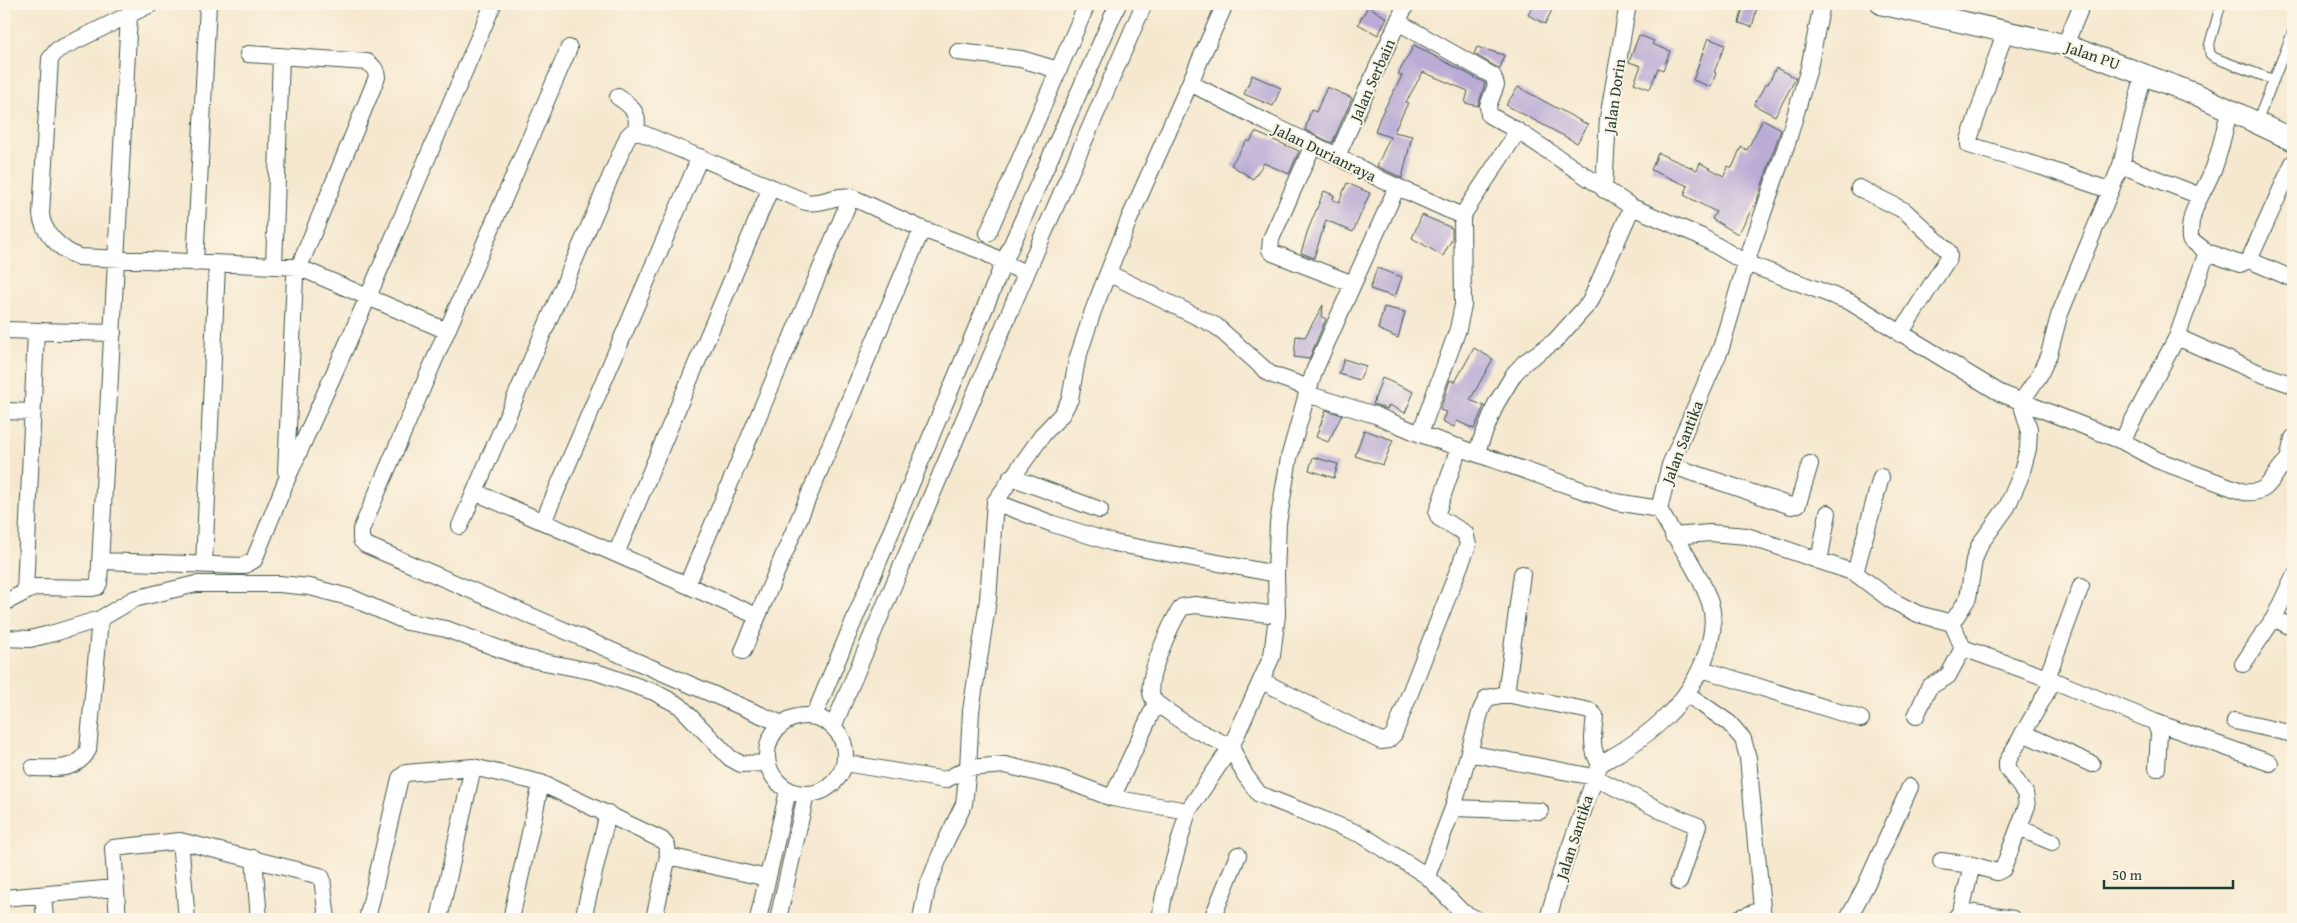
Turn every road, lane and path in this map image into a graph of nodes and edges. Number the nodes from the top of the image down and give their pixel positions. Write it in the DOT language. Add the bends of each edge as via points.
graph roads {
  1 [pos="151,4"];
  2 [pos="208,4"];
  3 [pos="493,4"];
  4 [pos="1087,4"];
  5 [pos="1118,4"];
  6 [pos="1144,4"];
  7 [pos="1225,4"];
  8 [pos="1406,4"];
  9 [pos="1628,4"];
  10 [pos="1822,4"];
  11 [pos="1882,4"];
  12 [pos="2082,4"];
  13 [pos="2221,4"];
  14 [pos="129,15"];
  15 [pos="1398,22"];
  16 [pos="2293,31"];
  17 [pos="2005,32"];
  18 [pos="2065,45"];
  19 [pos="569,48"];
  20 [pos="958,52"];
  21 [pos="248,54"];
  22 [pos="281,56"];
  23 [pos="1058,70"];
  24 [pos="2144,73"];
  25 [pos="2274,80"];
  26 [pos="1190,83"];
  27 [pos="618,97"];
  28 [pos="2230,109"];
  29 [pos="2257,122"];
  30 [pos="1518,131"];
  31 [pos="635,132"];
  32 [pos="2293,140"];
  33 [pos="1313,145"];
  34 [pos="1337,156"];
  35 [pos="700,157"];
  36 [pos="2293,163"];
  37 [pos="2121,165"];
  38 [pos="771,187"];
  39 [pos="1397,187"];
  40 [pos="1859,188"];
  41 [pos="1604,190"];
  42 [pos="2109,190"];
  43 [pos="2200,196"];
  44 [pos="851,197"];
  45 [pos="1632,207"];
  46 [pos="1462,216"];
  47 [pos="922,228"];
  48 [pos="988,233"];
  49 [pos="2207,252"];
  50 [pos="116,260"];
  51 [pos="2249,260"];
  52 [pos="1004,262"];
  53 [pos="1746,262"];
  54 [pos="196,263"];
  55 [pos="217,264"];
  56 [pos="274,266"];
  57 [pos="298,267"];
  58 [pos="1108,272"];
  59 [pos="1026,274"];
  60 [pos="2293,279"];
  61 [pos="1353,284"];
  62 [pos="368,297"];
  63 [pos="4,330"];
  64 [pos="36,331"];
  65 [pos="447,331"];
  66 [pos="113,333"];
  67 [pos="1900,334"];
  68 [pos="2177,337"];
  69 [pos="2293,385"];
  70 [pos="1308,391"];
  71 [pos="2021,402"];
  72 [pos="4,411"];
  73 [pos="33,412"];
  74 [pos="1420,434"];
  75 [pos="2293,438"];
  76 [pos="2122,441"];
  77 [pos="1459,447"];
  78 [pos="1476,453"];
  79 [pos="2291,461"];
  80 [pos="1810,464"];
  81 [pos="1670,465"];
  82 [pos="1881,477"];
  83 [pos="1011,478"];
  84 [pos="286,481"];
  85 [pos="475,492"];
  86 [pos="995,502"];
  87 [pos="1659,509"];
  88 [pos="1100,510"];
  89 [pos="1828,513"];
  90 [pos="543,522"];
  91 [pos="460,526"];
  92 [pos="1674,536"];
  93 [pos="616,554"];
  94 [pos="101,561"];
  95 [pos="1819,561"];
  96 [pos="204,566"];
  97 [pos="1855,572"];
  98 [pos="1276,574"];
  99 [pos="1522,574"];
  100 [pos="2293,578"];
  101 [pos="687,585"];
  102 [pos="2081,586"];
  103 [pos="25,592"];
  104 [pos="4,603"];
  105 [pos="1277,615"];
  106 [pos="757,616"];
  107 [pos="2274,618"];
  108 [pos="100,619"];
  109 [pos="1952,623"];
  110 [pos="2293,628"];
  111 [pos="4,638"];
  112 [pos="1964,648"];
  113 [pos="743,650"];
  114 [pos="2243,664"];
  115 [pos="1702,669"];
  116 [pos="2050,680"];
  117 [pos="1262,681"];
  118 [pos="1506,694"];
  119 [pos="1688,694"];
  120 [pos="1156,703"];
  121 [pos="814,716"];
  122 [pos="1916,716"];
  123 [pos="1862,719"];
  124 [pos="2235,721"];
  125 [pos="2155,722"];
  126 [pos="782,724"];
  127 [pos="833,727"];
  128 [pos="2023,733"];
  129 [pos="2293,734"];
  130 [pos="1231,747"];
  131 [pos="1469,753"];
  132 [pos="767,763"];
  133 [pos="845,763"];
  134 [pos="2270,763"];
  135 [pos="2092,764"];
  136 [pos="473,767"];
  137 [pos="33,768"];
  138 [pos="968,768"];
  139 [pos="2157,768"];
  140 [pos="1597,770"];
  141 [pos="542,782"];
  142 [pos="1910,788"];
  143 [pos="788,791"];
  144 [pos="806,795"];
  145 [pos="1112,798"];
  146 [pos="1453,808"];
  147 [pos="1188,811"];
  148 [pos="1540,812"];
  149 [pos="608,813"];
  150 [pos="2019,828"];
  151 [pos="180,841"];
  152 [pos="2052,842"];
  153 [pos="1238,855"];
  154 [pos="668,856"];
  155 [pos="254,858"];
  156 [pos="1941,861"];
  157 [pos="1972,865"];
  158 [pos="1427,876"];
  159 [pos="767,878"];
  160 [pos="1679,882"];
  161 [pos="115,888"];
  162 [pos="43,895"];
  163 [pos="4,898"];
  164 [pos="1762,915"];
  165 [pos="1958,915"];
  166 [pos="1466,917"];
  167 [pos="45,919"];
  168 [pos="118,919"];
  169 [pos="187,919"];
  170 [pos="259,919"];
  171 [pos="327,919"];
  172 [pos="367,919"];
  173 [pos="439,919"];
  174 [pos="511,919"];
  175 [pos="583,919"];
  176 [pos="654,919"];
  177 [pos="758,919"];
  178 [pos="778,919"];
  179 [pos="921,919"];
  180 [pos="1160,919"];
  181 [pos="1212,919"];
  182 [pos="1548,919"];
  183 [pos="1737,919"];
  184 [pos="1848,919"];
  185 [pos="2013,919"];
  1 -- 14 [label="street"];
  2 -- 54 [label="street"];
  3 -- 62 [label="street"];
  4 -- 23 [label="street"];
  5 -- 52 [label="street"];
  6 -- 59 [label="street"];
  7 -- 26 [label="street"];
  8 -- 15 [label="street, Jalan Serbain"];
  9 -- 41 [label="street, Jalan Dorin" via="1608,118"];
  10 -- 53 [label="street, Jalan Santika" via="1788,140"];
  11 -- 17 [label="street, Jalan PU"];
  12 -- 18 [label="street"];
  13 -- 25 [label="lane" via="2209,46 2210,54"];
  14 -- 50 [label="street"];
  14 -- 50 [label="street" via="57,50 50,59 41,214 46,232 71,254"];
  15 -- 30 [label="street" via="1493,76 1496,85 1487,111"];
  15 -- 34 [label="street, Jalan Serbain"];
  16 -- 25 [label="lane"];
  17 -- 18 [label="street, Jalan PU"];
  17 -- 42 [label="street" via="1969,145"];
  18 -- 24 [label="street, Jalan PU"];
  19 -- 65 [label="street"];
  20 -- 23 [label="street" via="1021,58"];
  21 -- 22 [label="street"];
  22 -- 56 [label="street"];
  22 -- 57 [label="street" via="366,62 375,68 377,77"];
  23 -- 48 [label="street"];
  24 -- 28 [label="street, Jalan PU"];
  24 -- 37 [label="street"];
  25 -- 29 [label="lane"];
  26 -- 33 [label="street, Jalan Durianraya"];
  26 -- 58 [label="street"];
  27 -- 31 [label="street" via="635,113 638,122"];
  28 -- 29 [label="street, Jalan PU"];
  28 -- 43 [label="street" via="2214,168"];
  29 -- 32 [label="street, Jalan PU"];
  30 -- 41 [label="street"];
  30 -- 46 [label="street"];
  31 -- 35 [label="street"];
  31 -- 85 [label="street" via="628,136"];
  33 -- 34 [label="street, Jalan Durianraya"];
  33 -- 61 [label="street" via="1270,242 1270,250"];
  34 -- 39 [label="street, Jalan Durianraya"];
  35 -- 38 [label="street"];
  35 -- 90 [label="street"];
  36 -- 51 [label="street"];
  37 -- 42 [label="street"];
  37 -- 43 [label="street"];
  38 -- 44 [label="street" via="811,203"];
  38 -- 93 [label="street"];
  39 -- 46 [label="street, Jalan Durianraya"];
  39 -- 61 [label="street"];
  40 -- 67 [label="street" via="1905,212 1948,251 1949,257"];
  41 -- 45 [label="street"];
  42 -- 71 [label="street" via="2059,316 2048,354"];
  43 -- 49 [label="street" via="2192,212 2190,239"];
  44 -- 47 [label="street"];
  44 -- 101 [label="street"];
  45 -- 53 [label="street" via="1700,236"];
  45 -- 78 [label="street" via="1590,302 1555,341 1514,374 1496,404"];
  46 -- 74 [label="street" via="1463,304"];
  47 -- 52 [label="street"];
  47 -- 106 [label="street"];
  49 -- 51 [label="street" via="2240,264"];
  49 -- 68 [label="street"];
  50 -- 54 [label="street"];
  50 -- 66 [label="street"];
  51 -- 60 [label="street"];
  52 -- 59 [label="street"];
  52 -- 121 [label="street"];
  53 -- 67 [label="street" via="1850,302"];
  53 -- 81 [label="street, Jalan Santika" via="1721,348"];
  54 -- 55 [label="street"];
  55 -- 56 [label="street"];
  55 -- 96 [label="street"];
  56 -- 57 [label="street"];
  57 -- 62 [label="street"];
  57 -- 84 [label="street" via="293,290"];
  58 -- 70 [label="street" via="1216,326 1270,374"];
  58 -- 83 [label="street" via="1077,360 1070,399 1062,414"];
  59 -- 127 [label="street"];
  61 -- 70 [label="street"];
  62 -- 65 [label="street"];
  62 -- 84 [label="street"];
  63 -- 64 [label="street"];
  64 -- 66 [label="street"];
  64 -- 73 [label="street"];
  65 -- 126 [label="street" via="361,530 363,542"];
  66 -- 94 [label="street"];
  67 -- 71 [label="street"];
  68 -- 69 [label="street"];
  68 -- 76 [label="street"];
  70 -- 74 [label="street"];
  70 -- 98 [label="street" via="1289,458 1278,524"];
  71 -- 76 [label="street"];
  71 -- 109 [label="street" via="2029,429 2021,475 2007,507 1980,544 1968,598"];
  72 -- 73 [label="street"];
  73 -- 103 [label="street"];
  74 -- 77 [label="street"];
  75 -- 79 [label="street"];
  76 -- 79 [label="street" via="2158,460 2244,492 2256,493 2272,483 2281,466"];
  77 -- 78 [label="street"];
  77 -- 117 [label="street" via="1437,513 1439,518 1465,533 1468,545 1394,734 1388,740 1381,740"];
  78 -- 87 [label="street" via="1616,502"];
  80 -- 81 [label="street" via="1798,504 1791,506"];
  81 -- 87 [label="street, Jalan Santika"];
  82 -- 97 [label="street"];
  83 -- 86 [label="street"];
  83 -- 88 [label="street"];
  84 -- 96 [label="street" via="254,560 243,566"];
  85 -- 90 [label="street"];
  85 -- 91 [label="street"];
  86 -- 98 [label="street" via="1114,543"];
  86 -- 138 [label="street" via="988,600 971,711"];
  87 -- 92 [label="street"];
  89 -- 95 [label="street"];
  90 -- 93 [label="street"];
  92 -- 95 [label="street" via="1710,533 1747,536"];
  92 -- 115 [label="street" via="1710,604 1711,642"];
  93 -- 101 [label="street"];
  94 -- 96 [label="street"];
  94 -- 103 [label="street" via="97,587 34,587"];
  95 -- 97 [label="street"];
  97 -- 109 [label="street" via="1891,600 1918,614"];
  98 -- 105 [label="street"];
  99 -- 118 [label="street"];
  100 -- 107 [label="street"];
  101 -- 106 [label="street"];
  102 -- 116 [label="street"];
  103 -- 104 [label="street"];
  105 -- 117 [label="street" via="1272,656"];
  105 -- 120 [label="street" via="1195,605 1182,607 1174,619 1151,678 1150,692"];
  106 -- 113 [label="street"];
  107 -- 110 [label="street"];
  107 -- 114 [label="street"];
  108 -- 111 [label="street" via="30,639"];
  108 -- 132 [label="street" via="134,600 196,584 310,587 352,598 407,622 446,629 524,658 596,672 654,692 680,706 730,758 741,764"];
  108 -- 137 [label="street" via="88,750 83,760 69,768"];
  109 -- 112 [label="street"];
  112 -- 116 [label="street"];
  112 -- 122 [label="street" via="1948,676 1929,687"];
  115 -- 119 [label="street"];
  115 -- 123 [label="street"];
  116 -- 125 [label="street"];
  116 -- 128 [label="street"];
  117 -- 130 [label="street"];
  118 -- 131 [label="street" via="1487,698"];
  118 -- 140 [label="street" via="1590,711 1595,716 1592,744"];
  119 -- 140 [label="street" via="1650,732"];
  119 -- 164 [label="street" via="1729,723 1743,739 1748,758"];
  120 -- 130 [label="street" via="1190,727"];
  120 -- 145 [label="street"];
  121 -- 126 [label="street" via="797,716"];
  121 -- 127 [label="street"];
  124 -- 129 [label="street"];
  125 -- 134 [label="street"];
  125 -- 139 [label="street" via="2159,733"];
  126 -- 132 [label="street" via="769,741"];
  127 -- 133 [label="street" via="844,744"];
  128 -- 135 [label="street"];
  128 -- 150 [label="street" via="2006,768 2025,793 2027,806"];
  130 -- 147 [label="street"];
  130 -- 158 [label="street" via="1259,794 1362,835"];
  131 -- 140 [label="street"];
  131 -- 146 [label="street"];
  132 -- 143 [label="street" via="774,779"];
  133 -- 138 [label="street" via="945,780"];
  133 -- 144 [label="street" via="837,780 823,791"];
  136 -- 141 [label="street"];
  136 -- 172 [label="street" via="403,774"];
  136 -- 173 [label="street"];
  138 -- 145 [label="street" via="1005,765 1060,778"];
  138 -- 179 [label="street" via="964,804 927,888"];
  140 -- 160 [label="street" via="1662,811 1698,826"];
  140 -- 182 [label="street, Jalan Santika"];
  141 -- 149 [label="street"];
  141 -- 174 [label="street"];
  142 -- 184 [label="street"];
  143 -- 144 [label="street"];
  143 -- 159 [label="street"];
  144 -- 178 [label="street"];
  145 -- 147 [label="street"];
  146 -- 148 [label="street"];
  146 -- 158 [label="street"];
  147 -- 180 [label="street"];
  149 -- 154 [label="street" via="662,840 667,846"];
  149 -- 175 [label="street"];
  150 -- 152 [label="street"];
  150 -- 157 [label="street" via="2003,869 1997,872"];
  151 -- 155 [label="street"];
  151 -- 161 [label="street" via="113,848"];
  151 -- 169 [label="street"];
  153 -- 181 [label="street"];
  154 -- 159 [label="street"];
  154 -- 176 [label="street"];
  155 -- 170 [label="street"];
  155 -- 171 [label="street" via="320,876"];
  156 -- 157 [label="street"];
  157 -- 165 [label="street"];
  158 -- 166 [label="street"];
  159 -- 177 [label="street"];
  161 -- 162 [label="street"];
  161 -- 168 [label="street"];
  162 -- 163 [label="street"];
  162 -- 167 [label="street"];
  164 -- 183 [label="street"];
  165 -- 185 [label="street"];
}
